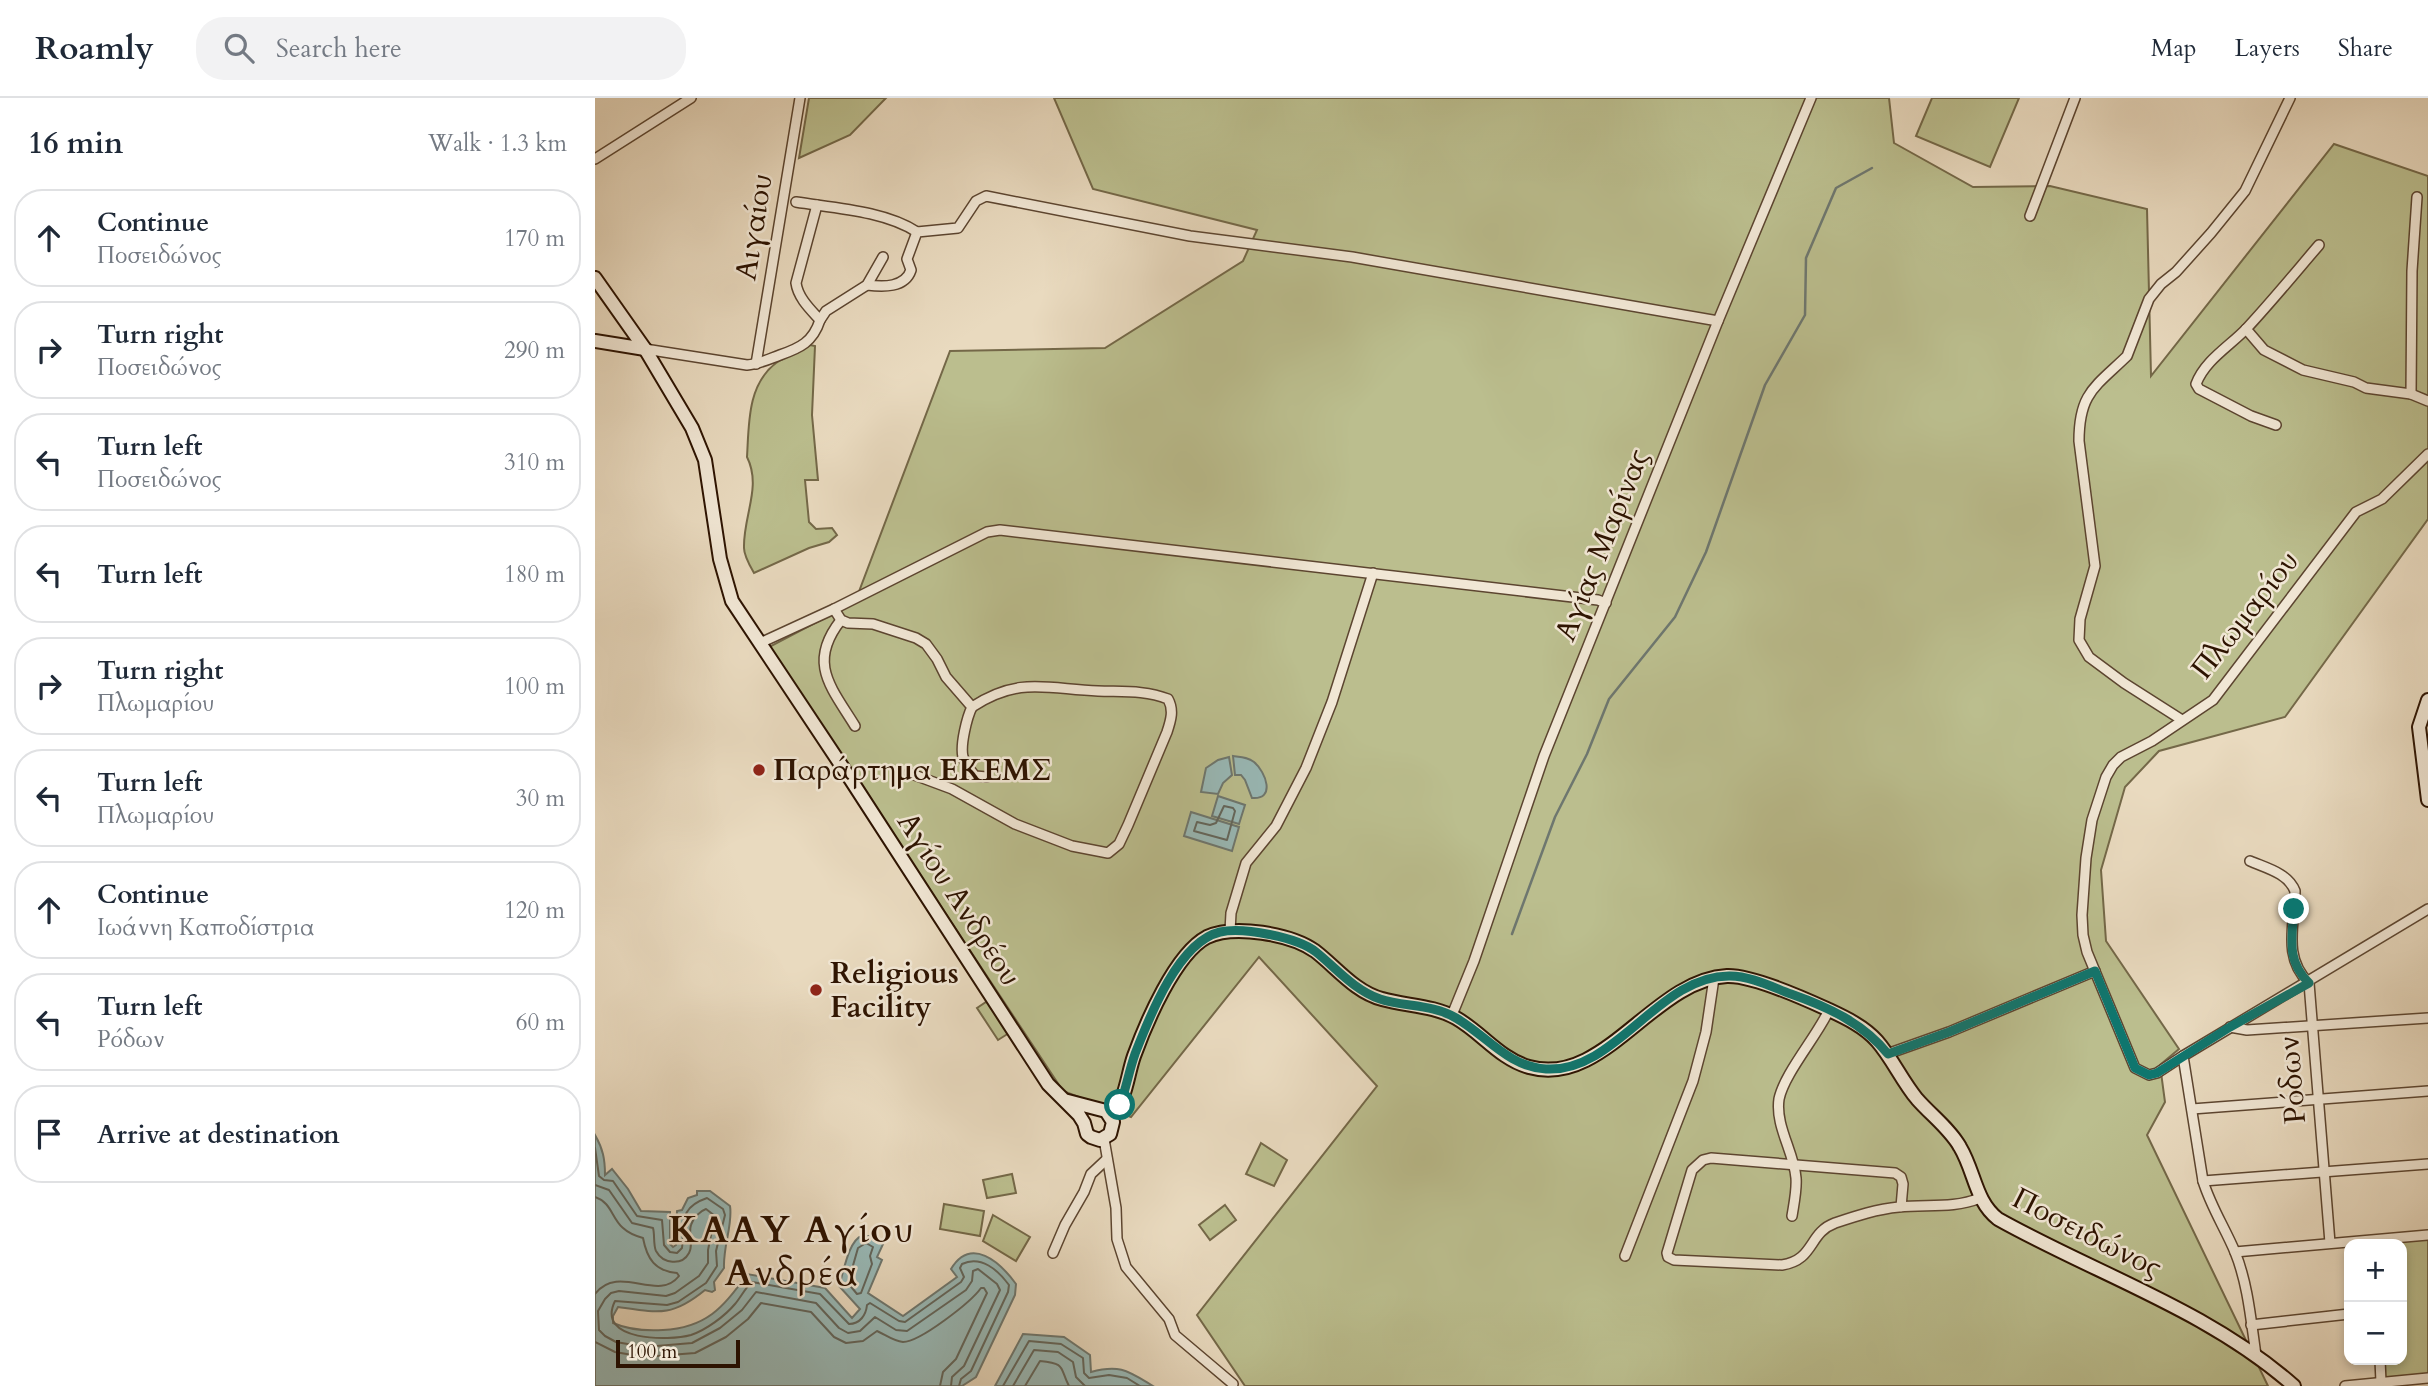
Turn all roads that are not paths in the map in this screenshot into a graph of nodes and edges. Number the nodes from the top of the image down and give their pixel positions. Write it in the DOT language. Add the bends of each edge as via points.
graph roads {
  1 [pos="691,98"];
  2 [pos="800,98"];
  3 [pos="1811,98"];
  4 [pos="2075,98"];
  5 [pos="2290,98"];
  6 [pos="595,159"];
  7 [pos="2417,197"];
  8 [pos="796,202"];
  9 [pos="817,205"];
  10 [pos="2030,216"];
  11 [pos="918,232"];
  12 [pos="2319,245"];
  13 [pos="883,257"];
  14 [pos="595,278"];
  15 [pos="867,285"];
  16 [pos="820,320"];
  17 [pos="1718,321"];
  18 [pos="2246,329"];
  19 [pos="595,341"];
  20 [pos="645,349"];
  21 [pos="756,364"];
  22 [pos="2411,394"];
  23 [pos="2428,401"];
  24 [pos="2276,425"];
  25 [pos="2428,454"];
  26 [pos="1373,573"];
  27 [pos="1606,603"];
  28 [pos="834,609"];
  29 [pos="841,620"];
  30 [pos="760,643"];
  31 [pos="2428,700"];
  32 [pos="972,707"];
  33 [pos="2182,720"];
  34 [pos="855,726"];
  35 [pos="2424,749"];
  36 [pos="909,773"];
  37 [pos="987,777"];
  38 [pos="2427,784"];
  39 [pos="2428,800"];
  40 [pos="2249,861"];
  41 [pos="2428,909"];
  42 [pos="1230,930"];
  43 [pos="2095,971"];
  44 [pos="1714,978"];
  45 [pos="2309,983"];
  46 [pos="1829,1010"];
  47 [pos="1452,1015"];
  48 [pos="2428,1018"];
  49 [pos="2230,1027"];
  50 [pos="2312,1027"];
  51 [pos="1888,1054"];
  52 [pos="2183,1056"];
  53 [pos="2428,1091"];
  54 [pos="2318,1099"];
  55 [pos="1064,1100"];
  56 [pos="2192,1109"];
  57 [pos="1097,1110"];
  58 [pos="1111,1116"];
  59 [pos="1084,1123"];
  60 [pos="1104,1139"];
  61 [pos="1107,1159"];
  62 [pos="2428,1164"];
  63 [pos="1793,1166"];
  64 [pos="2324,1172"];
  65 [pos="2203,1181"];
  66 [pos="1980,1198"];
  67 [pos="1901,1207"];
  68 [pos="1792,1216"];
  69 [pos="2428,1235"];
  70 [pos="2395,1239"];
  71 [pos="2330,1243"];
  72 [pos="2344,1243"];
  73 [pos="2235,1252"];
  74 [pos="1053,1253"];
  75 [pos="1625,1256"];
  76 [pos="2344,1315"];
  77 [pos="2251,1325"];
  78 [pos="2256,1355"];
  79 [pos="2380,1365"];
  80 [pos="2428,1378"];
  81 [pos="2381,1382"];
  82 [pos="1233,1384"];
  83 [pos="2294,1386"];
  84 [pos="2344,1386"];
  1 -- 6 [label="street"];
  2 -- 21 [label="street, Αιγαίου"];
  3 -- 17 [label="street, Αγίας Μαρίνας"];
  4 -- 10 [label="street"];
  5 -- 33 [label="street" via="2245,191 2154,292 2127,356 2086,397 2079,422 2095,566 2079,640 2089,657"];
  7 -- 22 [label="street" via="2411,271"];
  8 -- 9 [label="street"];
  9 -- 11 [label="street" via="867,213 904,223"];
  9 -- 16 [label="street" via="796,289"];
  11 -- 15 [label="street" via="907,259 909,276 889,286"];
  11 -- 17 [label="street" via="958,228 976,201 986,196 1190,236 1352,257"];
  12 -- 18 [label="street"];
  13 -- 15 [label="street"];
  14 -- 20 [label="street, Αγίου Ανδρέου"];
  15 -- 16 [label="street" via="826,311"];
  16 -- 21 [label="street" via="817,331 799,349"];
  17 -- 27 [label="street, Αγίας Μαρίνας"];
  18 -- 22 [label="street" via="2264,350 2303,370 2366,388"];
  18 -- 24 [label="street" via="2199,374 2196,384"];
  19 -- 20 [label="street"];
  20 -- 21 [label="street"];
  20 -- 30 [label="street, Αγίου Ανδρέου" via="692,428 705,460 725,581 732,601"];
  22 -- 23 [label="street"];
  25 -- 33 [label="street, Πλωμαρίου" via="2382,499 2357,512 2213,700"];
  26 -- 27 [label="street"];
  26 -- 28 [label="street" via="1000,530 987,532"];
  26 -- 42 [label="street" via="1306,768 1276,827 1246,863"];
  27 -- 47 [label="street, Αγίας Μαρίνας" via="1544,757"];
  28 -- 29 [label="street"];
  28 -- 30 [label="street"];
  29 -- 32 [label="street" via="873,624 926,644"];
  29 -- 34 [label="street" via="826,644 824,665 827,680"];
  30 -- 55 [label="street, Αγίου Ανδρέου" via="1048,1084"];
  31 -- 35 [label="street" via="2419,727"];
  32 -- 36 [label="street" via="987,696 1028,686 1140,692 1168,699 1171,719 1167,732 1114,850 1098,852 1055,840"];
  32 -- 37 [label="street" via="962,754 975,776"];
  33 -- 43 [label="street, Πλωμαρίου" via="2121,757 2106,777 2092,820 2082,915 2083,935"];
  35 -- 38 [label="street"];
  38 -- 39 [label="street"];
  40 -- 45 [label="street, Ρόδων" via="2292,883 2292,955"];
  41 -- 45 [label="street"];
  42 -- 47 [label="street, Ποσειδώνος" via="1304,945 1381,999"];
  42 -- 58 [label="street" via="1203,940 1180,965 1145,1030 1120,1105"];
  43 -- 51 [label="street"];
  43 -- 52 [label="street, Πλωμαρίου" via="2135,1068 2149,1075 2157,1073"];
  44 -- 46 [label="street, Ποσειδώνος" via="1752,980"];
  44 -- 47 [label="street, Ποσειδώνος" via="1680,991 1617,1040 1562,1068 1539,1069 1520,1063"];
  44 -- 75 [label="street" via="1693,1081"];
  45 -- 49 [label="street"];
  45 -- 50 [label="street, Ρόδων"];
  46 -- 51 [label="street, Ποσειδώνος" via="1875,1038"];
  46 -- 63 [label="street" via="1779,1097"];
  48 -- 50 [label="street"];
  49 -- 50 [label="street"];
  49 -- 52 [label="street"];
  50 -- 54 [label="street, Ρόδων"];
  51 -- 66 [label="street, Ποσειδώνος" via="1910,1090 1959,1145"];
  52 -- 56 [label="street"];
  53 -- 54 [label="street"];
  54 -- 56 [label="street"];
  54 -- 64 [label="street, Ρόδων"];
  55 -- 57 [label="street"];
  55 -- 59 [label="street, Αγίου Ανδρέου"];
  56 -- 65 [label="street"];
  57 -- 58 [label="street"];
  57 -- 59 [label="street" via="1088,1114"];
  58 -- 60 [label="street" via="1112,1130"];
  59 -- 60 [label="street, Αγίου Ανδρέου" via="1091,1137"];
  60 -- 61 [label="street"];
  61 -- 74 [label="street" via="1091,1174"];
  61 -- 82 [label="street" via="1117,1239 1126,1267 1169,1318 1175,1335"];
  62 -- 64 [label="street"];
  63 -- 67 [label="street" via="1895,1174 1903,1184"];
  63 -- 67 [label="street" via="1711,1158 1696,1164 1668,1257 1792,1263 1831,1225"];
  63 -- 68 [label="street"];
  64 -- 65 [label="street"];
  64 -- 71 [label="street, Ρόδων"];
  65 -- 73 [label="street"];
  66 -- 67 [label="street" via="1956,1206"];
  66 -- 78 [label="street, Ποσειδώνος" via="1998,1219"];
  69 -- 70 [label="street"];
  71 -- 72 [label="street"];
  71 -- 73 [label="street"];
  73 -- 77 [label="street"];
  76 -- 77 [label="street"];
  77 -- 78 [label="street"];
  78 -- 83 [label="street, Ποσειδώνος"];
  79 -- 81 [label="street"];
  80 -- 81 [label="street"];
  81 -- 84 [label="street"];
}
